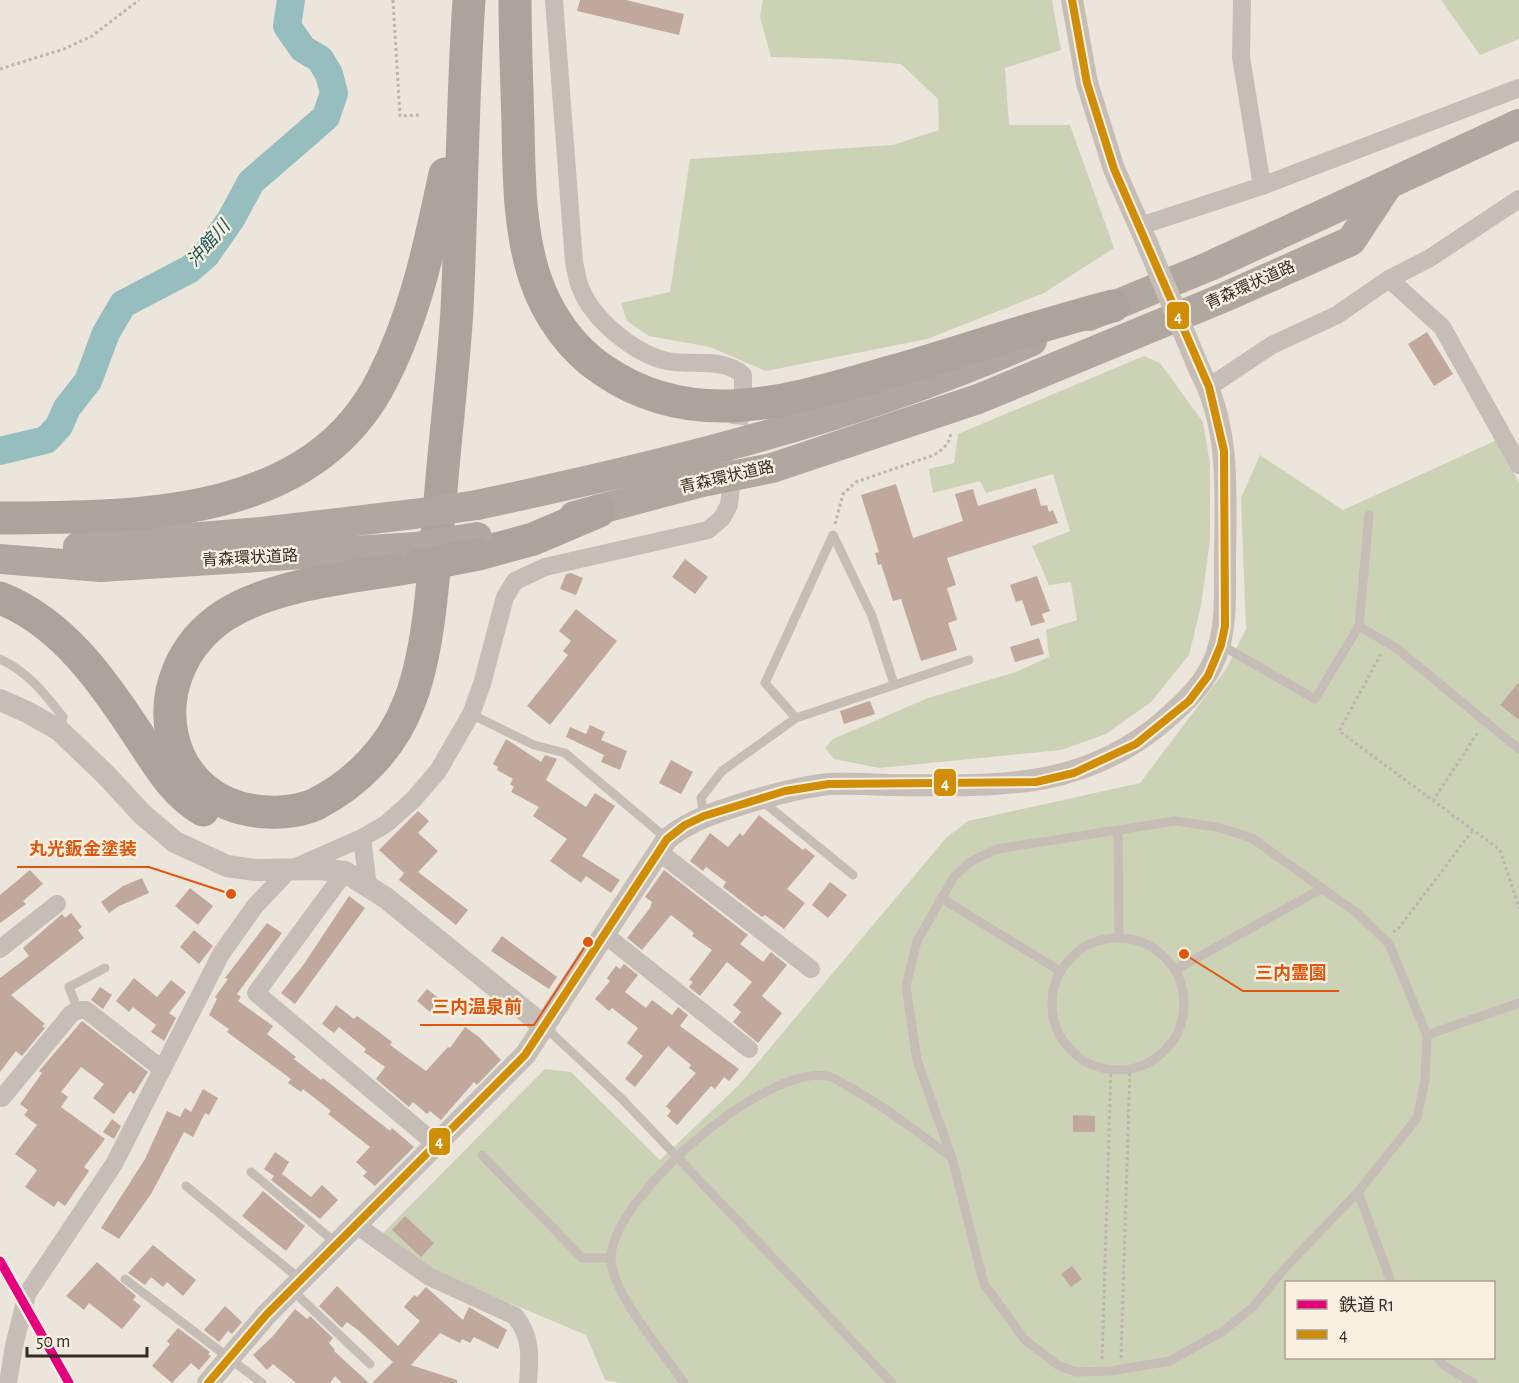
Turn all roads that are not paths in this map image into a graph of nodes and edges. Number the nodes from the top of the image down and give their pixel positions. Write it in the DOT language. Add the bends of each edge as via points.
graph roads {
  1 [pos="469,0"];
  2 [pos="490,0"];
  3 [pos="515,0"];
  4 [pos="554,0"];
  5 [pos="1072,0"];
  6 [pos="1242,0"];
  7 [pos="1519,88"];
  8 [pos="474,96"];
  9 [pos="1519,124"];
  10 [pos="1388,185"];
  11 [pos="1262,186"];
  12 [pos="1519,199"];
  13 [pos="1143,234"];
  14 [pos="1389,279"];
  15 [pos="1113,306"];
  16 [pos="1205,379"];
  17 [pos="743,390"];
  18 [pos="1519,465"];
  19 [pos="729,505"];
  20 [pos="599,511"];
  21 [pos="1369,515"];
  22 [pos="0,518"];
  23 [pos="0,551"];
  24 [pos="417,556"];
  25 [pos="0,559"];
  26 [pos="0,598"];
  27 [pos="1359,626"];
  28 [pos="1221,645"];
  29 [pos="0,659"];
  30 [pos="969,660"];
  31 [pos="894,684"];
  32 [pos="0,700"];
  33 [pos="471,714"];
  34 [pos="796,718"];
  35 [pos="59,730"];
  36 [pos="1519,749"];
  37 [pos="759,799"];
  38 [pos="704,816"];
  39 [pos="1118,831"];
  40 [pos="362,838"];
  41 [pos="663,845"];
  42 [pos="289,870"];
  43 [pos="345,872"];
  44 [pos="853,875"];
  45 [pos="368,886"];
  46 [pos="1323,888"];
  47 [pos="941,898"];
  48 [pos="57,904"];
  49 [pos="604,934"];
  50 [pos="1119,938"];
  51 [pos="0,949"];
  52 [pos="105,968"];
  53 [pos="811,969"];
  54 [pos="1175,970"];
  55 [pos="1060,971"];
  56 [pos="1519,1003"];
  57 [pos="78,1010"];
  58 [pos="545,1027"];
  59 [pos="1427,1035"];
  60 [pos="749,1048"];
  61 [pos="162,1070"];
  62 [pos="3,1098"];
  63 [pos="437,1145"];
  64 [pos="482,1155"];
  65 [pos="677,1158"];
  66 [pos="952,1158"];
  67 [pos="251,1172"];
  68 [pos="186,1186"];
  69 [pos="1358,1192"];
  70 [pos="355,1224"];
  71 [pos="336,1244"];
  72 [pos="611,1258"];
  73 [pos="125,1279"];
  74 [pos="1391,1281"];
  75 [pos="296,1285"];
  76 [pos="228,1359"];
  77 [pos="1439,1359"];
  78 [pos="370,1364"];
  79 [pos="1111,1370"];
  80 [pos="8,1383"];
  81 [pos="208,1383"];
  82 [pos="262,1383"];
  83 [pos="528,1383"];
  84 [pos="684,1383"];
  85 [pos="892,1383"];
  86 [pos="1111,1383"];
  87 [pos="1473,1383"];
  1 -- 8 [label="highway"];
  2 -- 8 [label="highway"];
  3 -- 15 [label="highway" via="519,163 524,232 535,279 566,337 619,382 651,397 685,404 729,407 797,399"];
  4 -- 17 [label="street" via="574,262 581,290 613,333 647,354 668,361 734,367 743,375"];
  5 -- 13 [label="street" via="1087,83 1114,169"];
  6 -- 11 [label="street" via="1241,57"];
  7 -- 11 [label="street"];
  8 -- 22 [label="highway" via="410,316 382,380 338,439 304,465 268,485 195,507 143,513"];
  8 -- 24 [label="highway" via="433,579 423,650 409,705 373,762 345,788 311,806 280,812 247,811 216,798 193,777 177,749 168,720 170,691 181,660 202,633 227,614 264,597"];
  8 -- 26 [label="highway" via="476,316 441,648 412,728 379,778 328,816 297,828 265,830 214,818 168,780 96,674 72,648 40,621"];
  9 -- 10 [label="highway, 青森環状道路"];
  10 -- 15 [label="highway, 青森環状道路"];
  10 -- 20 [label="highway, 青森環状道路" via="1351,241 1225,297 989,394 772,468 702,482"];
  11 -- 13 [label="street"];
  12 -- 14 [label="street" via="1430,258"];
  13 -- 16 [label="street, bridge"];
  14 -- 16 [label="street" via="1337,315"];
  14 -- 18 [label="street" via="1442,327"];
  15 -- 23 [label="highway, 青森環状道路, bridge" via="992,359 831,416 595,480 477,506 261,532"];
  16 -- 28 [label="street" via="1224,452 1226,600"];
  19 -- 33 [label="street" via="722,518 708,530 545,567 515,581 505,597"];
  20 -- 24 [label="highway, bridge" via="533,539"];
  21 -- 27 [label="lane"];
  24 -- 25 [label="highway, 青森環状道路" via="101,567"];
  27 -- 28 [label="lane" via="1315,699"];
  27 -- 36 [label="lane" via="1387,642"];
  28 -- 37 [label="street" via="1208,676 1189,701 1136,744 1074,773 1036,782 830,784"];
  29 -- 35 [label="lane" via="19,667 44,693 63,717"];
  30 -- 31 [label="lane"];
  31 -- 34 [label="lane"];
  31 -- 34 [label="lane" via="872,616 833,535 765,683"];
  32 -- 35 [label="street"];
  33 -- 40 [label="street" via="438,771 413,800 386,824"];
  33 -- 41 [label="lane" via="534,745 564,753"];
  34 -- 38 [label="lane" via="722,771 701,798"];
  35 -- 42 [label="street" via="175,842 227,866"];
  37 -- 38 [label="street"];
  37 -- 44 [label="lane"];
  38 -- 41 [label="street" via="685,825"];
  39 -- 46 [label="lane" via="1176,821 1217,827 1252,838"];
  39 -- 47 [label="lane" via="998,849 970,861"];
  39 -- 50 [label="lane"];
  40 -- 42 [label="street"];
  40 -- 45 [label="street"];
  41 -- 49 [label="street"];
  41 -- 53 [label="street"];
  42 -- 43 [label="street"];
  42 -- 61 [label="street" via="255,906 221,954"];
  43 -- 45 [label="street"];
  43 -- 63 [label="street" via="256,993"];
  45 -- 58 [label="street" via="447,945"];
  46 -- 54 [label="lane"];
  46 -- 59 [label="lane" via="1389,944"];
  47 -- 55 [label="lane"];
  47 -- 66 [label="lane" via="917,941 906,986 917,1060"];
  48 -- 51 [label="street"];
  49 -- 58 [label="street"];
  49 -- 60 [label="street"];
  50 -- 54 [label="lane" via="1141,942 1160,953"];
  50 -- 55 [label="lane" via="1085,947"];
  52 -- 57 [label="lane" via="69,987"];
  54 -- 55 [label="lane" via="1183,991 1183,1014 1176,1035 1162,1053 1143,1066 1111,1070 1082,1061 1067,1048 1056,1030 1051,1011"];
  56 -- 59 [label="lane"];
  57 -- 61 [label="street" via="86,1010"];
  57 -- 62 [label="street"];
  58 -- 63 [label="street" via="525,1055"];
  58 -- 65 [label="lane" via="622,1099"];
  59 -- 69 [label="lane" via="1425,1080 1417,1118"];
  61 -- 80 [label="street" via="114,1164 27,1294"];
  63 -- 70 [label="street"];
  64 -- 72 [label="lane" via="582,1258"];
  65 -- 66 [label="lane" via="717,1123 763,1092 811,1077 830,1077 877,1102"];
  65 -- 72 [label="lane" via="638,1198 621,1227"];
  65 -- 85 [label="lane"];
  66 -- 79 [label="lane" via="984,1284 1003,1313 1025,1340 1059,1366 1077,1372"];
  67 -- 71 [label="lane"];
  68 -- 75 [label="lane"];
  69 -- 74 [label="lane"];
  69 -- 79 [label="lane" via="1252,1308 1223,1331 1170,1360"];
  70 -- 71 [label="street"];
  70 -- 83 [label="street" via="428,1276 515,1316 525,1328 530,1346"];
  71 -- 75 [label="street"];
  72 -- 84 [label="lane" via="617,1280 636,1317"];
  73 -- 76 [label="lane"];
  75 -- 76 [label="street"];
  75 -- 78 [label="lane"];
  76 -- 81 [label="street"];
  76 -- 82 [label="lane"];
  77 -- 87 [label="lane"];
  79 -- 86 [label="lane"];
}
